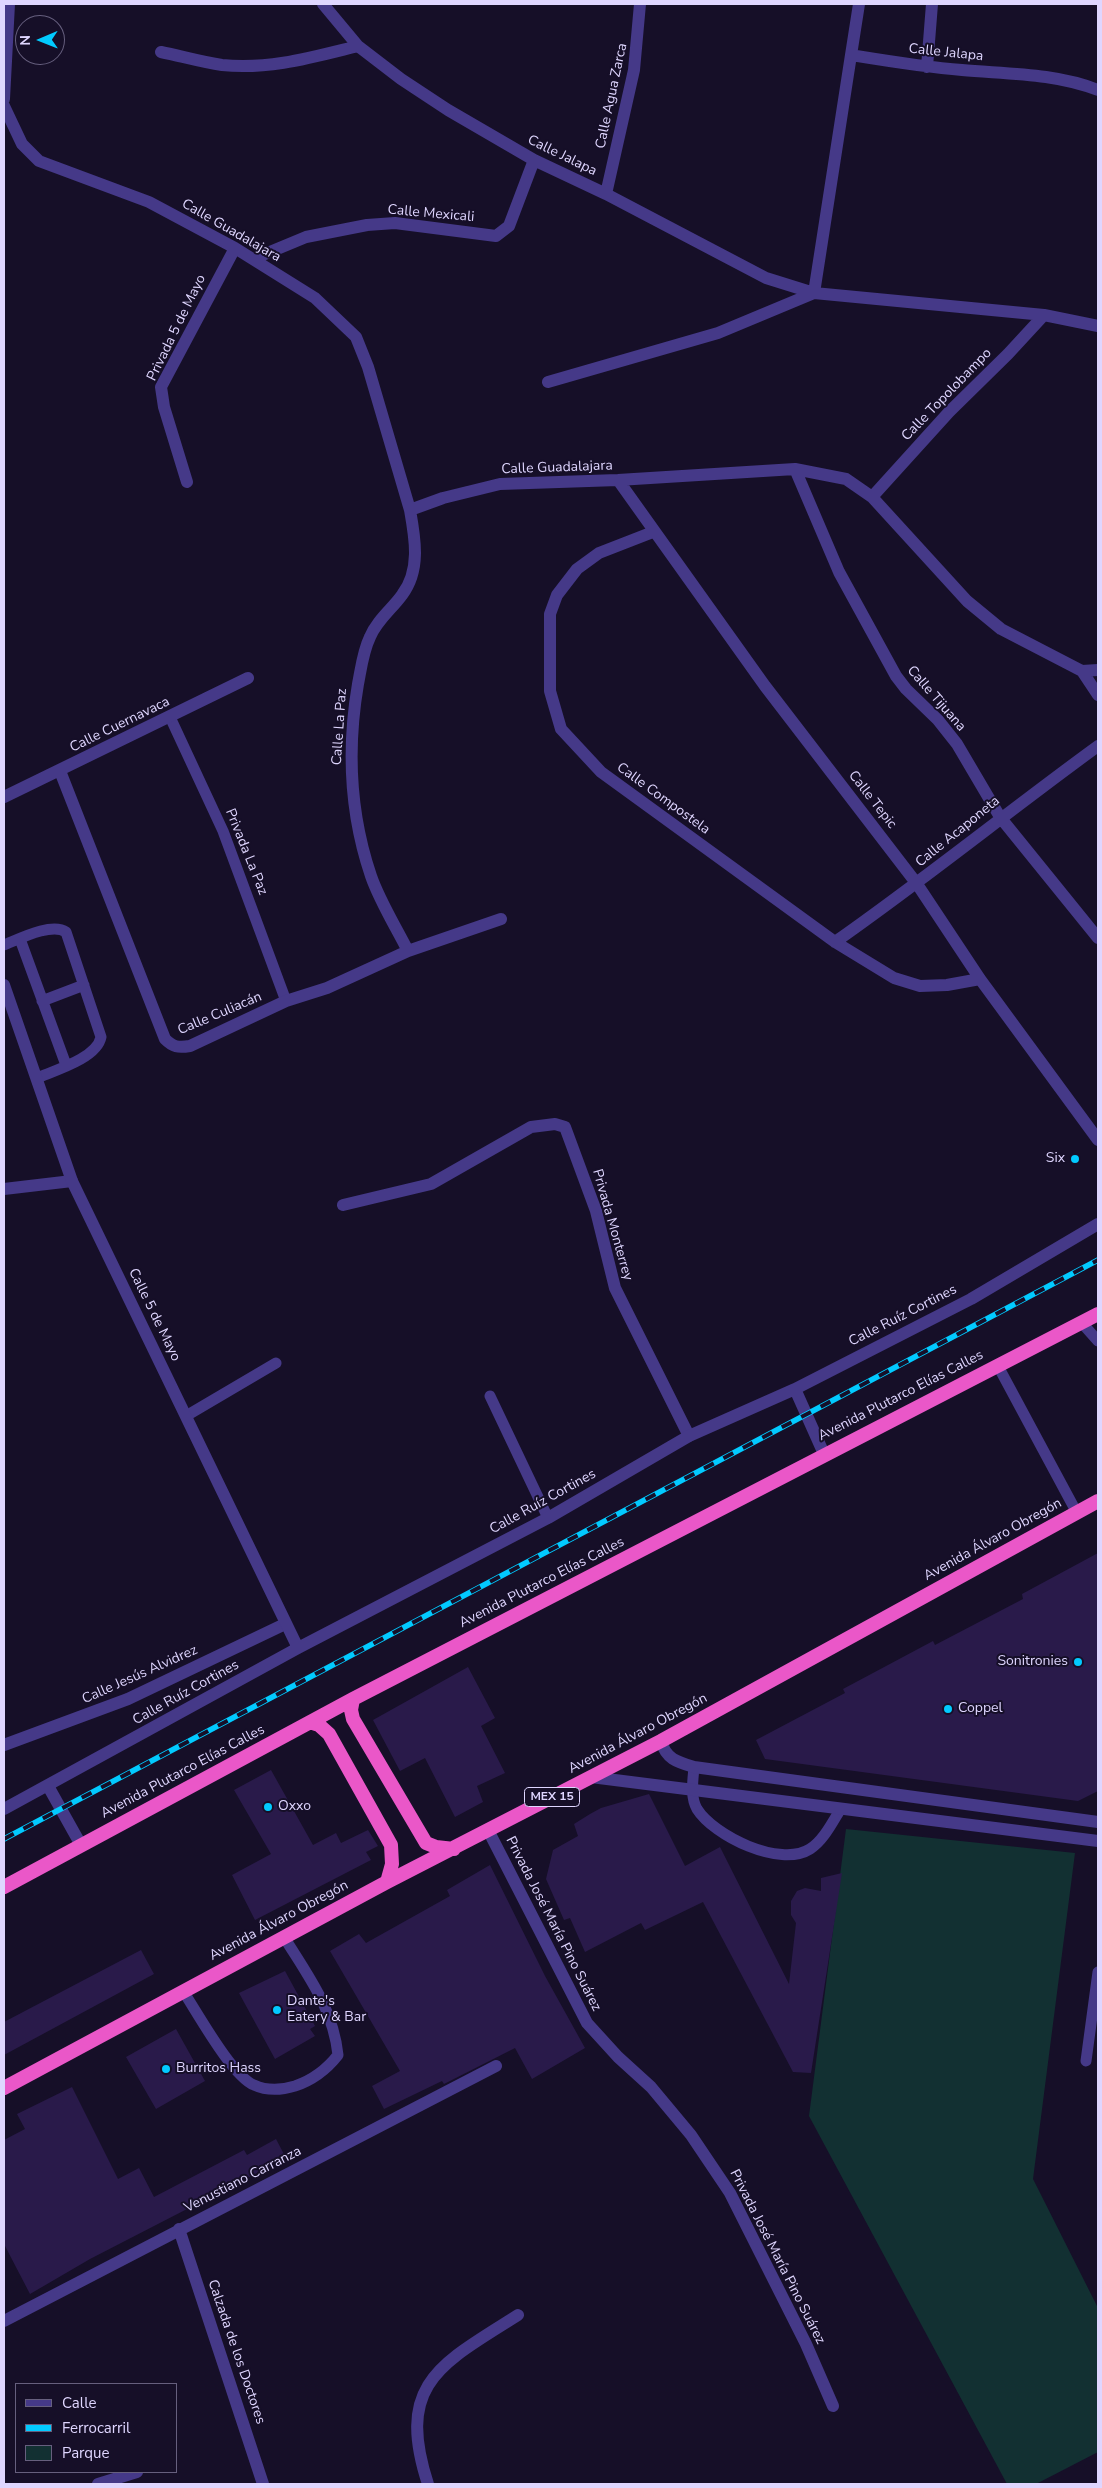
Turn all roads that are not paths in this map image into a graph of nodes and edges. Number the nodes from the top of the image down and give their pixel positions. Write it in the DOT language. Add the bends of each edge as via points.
graph roads {
  1 [pos="10,4"];
  2 [pos="323,4"];
  3 [pos="640,4"];
  4 [pos="859,4"];
  5 [pos="932,4"];
  6 [pos="5,44"];
  7 [pos="358,46"];
  8 [pos="161,52"];
  9 [pos="851,55"];
  10 [pos="927,67"];
  11 [pos="1098,90"];
  12 [pos="4,99"];
  13 [pos="4,106"];
  14 [pos="534,160"];
  15 [pos="606,194"];
  16 [pos="235,248"];
  17 [pos="253,259"];
  18 [pos="814,293"];
  19 [pos="1044,315"];
  20 [pos="1098,326"];
  21 [pos="548,382"];
  22 [pos="795,469"];
  23 [pos="618,480"];
  24 [pos="186,482"];
  25 [pos="872,497"];
  26 [pos="410,510"];
  27 [pos="653,532"];
  28 [pos="1098,670"];
  29 [pos="1082,671"];
  30 [pos="248,678"];
  31 [pos="1098,695"];
  32 [pos="170,716"];
  33 [pos="1098,746"];
  34 [pos="60,771"];
  35 [pos="4,797"];
  36 [pos="1000,817"];
  37 [pos="917,884"];
  38 [pos="501,919"];
  39 [pos="1098,938"];
  40 [pos="20,939"];
  41 [pos="835,942"];
  42 [pos="4,945"];
  43 [pos="408,951"];
  44 [pos="980,979"];
  45 [pos="84,984"];
  46 [pos="4,985"];
  47 [pos="42,1001"];
  48 [pos="286,1001"];
  49 [pos="66,1065"];
  50 [pos="37,1078"];
  51 [pos="1098,1140"];
  52 [pos="72,1182"];
  53 [pos="4,1189"];
  54 [pos="343,1206"];
  55 [pos="1098,1224"];
  56 [pos="1098,1314"];
  57 [pos="1082,1323"];
  58 [pos="1098,1341"];
  59 [pos="276,1363"];
  60 [pos="998,1366"];
  61 [pos="795,1389"];
  62 [pos="490,1396"];
  63 [pos="186,1416"];
  64 [pos="690,1436"];
  65 [pos="824,1454"];
  66 [pos="1098,1501"];
  67 [pos="1077,1513"];
  68 [pos="548,1518"];
  69 [pos="286,1624"];
  70 [pos="298,1648"];
  71 [pos="353,1699"];
  72 [pos="310,1722"];
  73 [pos="661,1740"];
  74 [pos="4,1746"];
  75 [pos="694,1767"];
  76 [pos="591,1777"];
  77 [pos="48,1786"];
  78 [pos="693,1791"];
  79 [pos="4,1809"];
  80 [pos="840,1810"];
  81 [pos="1098,1822"];
  82 [pos="488,1830"];
  83 [pos="1098,1842"];
  84 [pos="81,1845"];
  85 [pos="454,1849"];
  86 [pos="387,1882"];
  87 [pos="4,1887"];
  88 [pos="284,1937"];
  89 [pos="1098,1972"];
  90 [pos="183,1991"];
  91 [pos="1086,2061"];
  92 [pos="496,2066"];
  93 [pos="4,2088"];
  94 [pos="178,2230"];
  95 [pos="518,2316"];
  96 [pos="4,2321"];
  97 [pos="833,2406"];
  98 [pos="134,2473"];
  99 [pos="98,2484"];
  100 [pos="263,2484"];
  101 [pos="428,2484"];
  1 -- 6 [label="street"];
  2 -- 7 [label="street, Calle Jalapa"];
  3 -- 15 [label="street, Calle Agua Zarca" via="634,70"];
  4 -- 9 [label="street"];
  5 -- 10 [label="street"];
  6 -- 12 [label="street"];
  7 -- 8 [label="street" via="269,66 221,65"];
  7 -- 14 [label="street, Calle Jalapa" via="401,79"];
  9 -- 10 [label="street, Calle Jalapa"];
  9 -- 18 [label="street"];
  10 -- 11 [label="street, Calle Jalapa" via="1037,76 1066,80"];
  13 -- 16 [label="street, Calle Guadalajara" via="22,144 39,161 148,202"];
  14 -- 15 [label="street, Calle Jalapa"];
  14 -- 17 [label="street, Calle Mexicali" via="509,226 496,236 395,224 367,225 306,237"];
  15 -- 18 [label="street, Calle Jalapa" via="732,262 766,278"];
  16 -- 17 [label="street, Calle Guadalajara"];
  16 -- 24 [label="street, Privada 5 de Mayo" via="162,387 164,407"];
  17 -- 26 [label="street, Calle Guadalajara" via="315,298 356,337 368,367"];
  18 -- 19 [label="street, Calle Jalapa"];
  18 -- 21 [label="street" via="718,333"];
  19 -- 20 [label="street, Calle Jalapa"];
  19 -- 25 [label="street, Calle Topolobampo"];
  22 -- 23 [label="street, Calle Guadalajara"];
  22 -- 25 [label="street, Calle Guadalajara" via="846,479"];
  22 -- 36 [label="street, Calle Tijuana" via="839,572 888,664 906,689 957,744"];
  23 -- 26 [label="street, Calle Guadalajara" via="500,484"];
  23 -- 27 [label="street, Calle Tepic"];
  25 -- 29 [label="street, Calle Guadalajara" via="967,601 1001,629"];
  26 -- 43 [label="street, Calle La Paz" via="415,558 412,576 403,594 370,636 354,708 352,756 353,801 372,877"];
  27 -- 37 [label="street, Calle Tepic"];
  27 -- 41 [label="street, Calle Compostela" via="599,553 577,569 557,595 550,614 550,691 561,729 601,772"];
  28 -- 29 [label="street"];
  29 -- 31 [label="street"];
  30 -- 32 [label="street, Calle Cuernavaca"];
  32 -- 34 [label="street, Calle Cuernavaca"];
  32 -- 48 [label="lane, Privada La Paz" via="223,831"];
  33 -- 36 [label="street, Calle Acaponeta"];
  34 -- 35 [label="street, Calle Cuernavaca"];
  34 -- 48 [label="street, Calle Culiacán" via="165,1039 172,1046 190,1046"];
  36 -- 37 [label="street, Calle Acaponeta"];
  36 -- 39 [label="street, Calle Tijuana"];
  37 -- 41 [label="street, Calle Acaponeta"];
  37 -- 44 [label="street, Calle Tepic"];
  38 -- 43 [label="street, Calle Culiacán"];
  40 -- 42 [label="lane"];
  40 -- 45 [label="lane" via="51,928 66,932"];
  40 -- 47 [label="lane"];
  41 -- 44 [label="street, Calle Compostela" via="894,978 920,986"];
  43 -- 48 [label="street, Calle Culiacán" via="327,988"];
  44 -- 51 [label="street, Calle Tepic"];
  45 -- 47 [label="lane"];
  45 -- 49 [label="lane" via="101,1037 100,1044 90,1054"];
  46 -- 50 [label="street, Calle 5 de Mayo"];
  47 -- 49 [label="lane"];
  49 -- 50 [label="lane"];
  50 -- 52 [label="street, Calle 5 de Mayo"];
  52 -- 53 [label="street"];
  52 -- 63 [label="street, Calle 5 de Mayo"];
  54 -- 64 [label="street, Privada Monterrey" via="431,1184 531,1127 555,1124 565,1127 596,1211 615,1288"];
  55 -- 61 [label="street, Calle Ruíz Cortines" via="971,1299"];
  56 -- 57 [label="highway, Avenida Plutarco Elías Calles"];
  57 -- 58 [label="lane"];
  57 -- 60 [label="highway, Avenida Plutarco Elías Calles"];
  59 -- 63 [label="lane"];
  60 -- 65 [label="highway, Avenida Plutarco Elías Calles"];
  60 -- 67 [label="lane"];
  61 -- 64 [label="street, Calle Ruíz Cortines"];
  61 -- 65 [label="street"];
  62 -- 68 [label="lane"];
  63 -- 69 [label="street, Calle 5 de Mayo"];
  64 -- 68 [label="street, Calle Ruíz Cortines"];
  65 -- 71 [label="highway, Avenida Plutarco Elías Calles"];
  66 -- 67 [label="highway, Avenida Álvaro Obregón / MEX 15"];
  67 -- 73 [label="highway, Avenida Álvaro Obregón / MEX 15"];
  68 -- 70 [label="street, Calle Ruíz Cortines"];
  69 -- 70 [label="street, Calle 5 de Mayo"];
  69 -- 74 [label="street, Calle Jesús Alvidrez" via="128,1699"];
  70 -- 77 [label="street, Calle Ruíz Cortines"];
  71 -- 72 [label="highway, Avenida Plutarco Elías Calles"];
  71 -- 85 [label="highway" via="350,1710 353,1719 426,1843"];
  72 -- 84 [label="highway, Avenida Plutarco Elías Calles"];
  72 -- 86 [label="highway" via="329,1734 391,1846 392,1864"];
  73 -- 75 [label="street" via="667,1756"];
  73 -- 76 [label="highway, Avenida Álvaro Obregón / MEX 15"];
  75 -- 78 [label="lane"];
  75 -- 81 [label="street"];
  76 -- 78 [label="street"];
  76 -- 82 [label="highway, Avenida Álvaro Obregón / MEX 15"];
  77 -- 79 [label="street, Calle Ruíz Cortines"];
  77 -- 84 [label="street"];
  78 -- 80 [label="street"];
  78 -- 80 [label="lane" via="697,1809 724,1834 765,1852 785,1856 808,1850 818,1843"];
  80 -- 83 [label="street"];
  82 -- 85 [label="highway, Avenida Álvaro Obregón / MEX 15"];
  82 -- 97 [label="street, Privada José María Pino Suárez" via="587,2023 650,2087 691,2135 730,2193 806,2344"];
  84 -- 87 [label="highway, Avenida Plutarco Elías Calles"];
  85 -- 86 [label="highway, Avenida Álvaro Obregón / MEX 15"];
  86 -- 88 [label="highway, Avenida Álvaro Obregón / MEX 15"];
  88 -- 90 [label="highway, Avenida Álvaro Obregón / MEX 15"];
  88 -- 90 [label="lane" via="321,1997 335,2032 338,2055 329,2067 304,2083 270,2089 252,2085 230,2064"];
  89 -- 91 [label="lane"];
  90 -- 93 [label="highway, Avenida Álvaro Obregón / MEX 15"];
  92 -- 94 [label="street, Venustiano Carranza"];
  94 -- 96 [label="street, Venustiano Carranza"];
  94 -- 100 [label="street, Calzada de los Doctores"];
  95 -- 101 [label="street" via="452,2358 430,2380 418,2404 416,2438"];
  98 -- 99 [label="street"];
}
